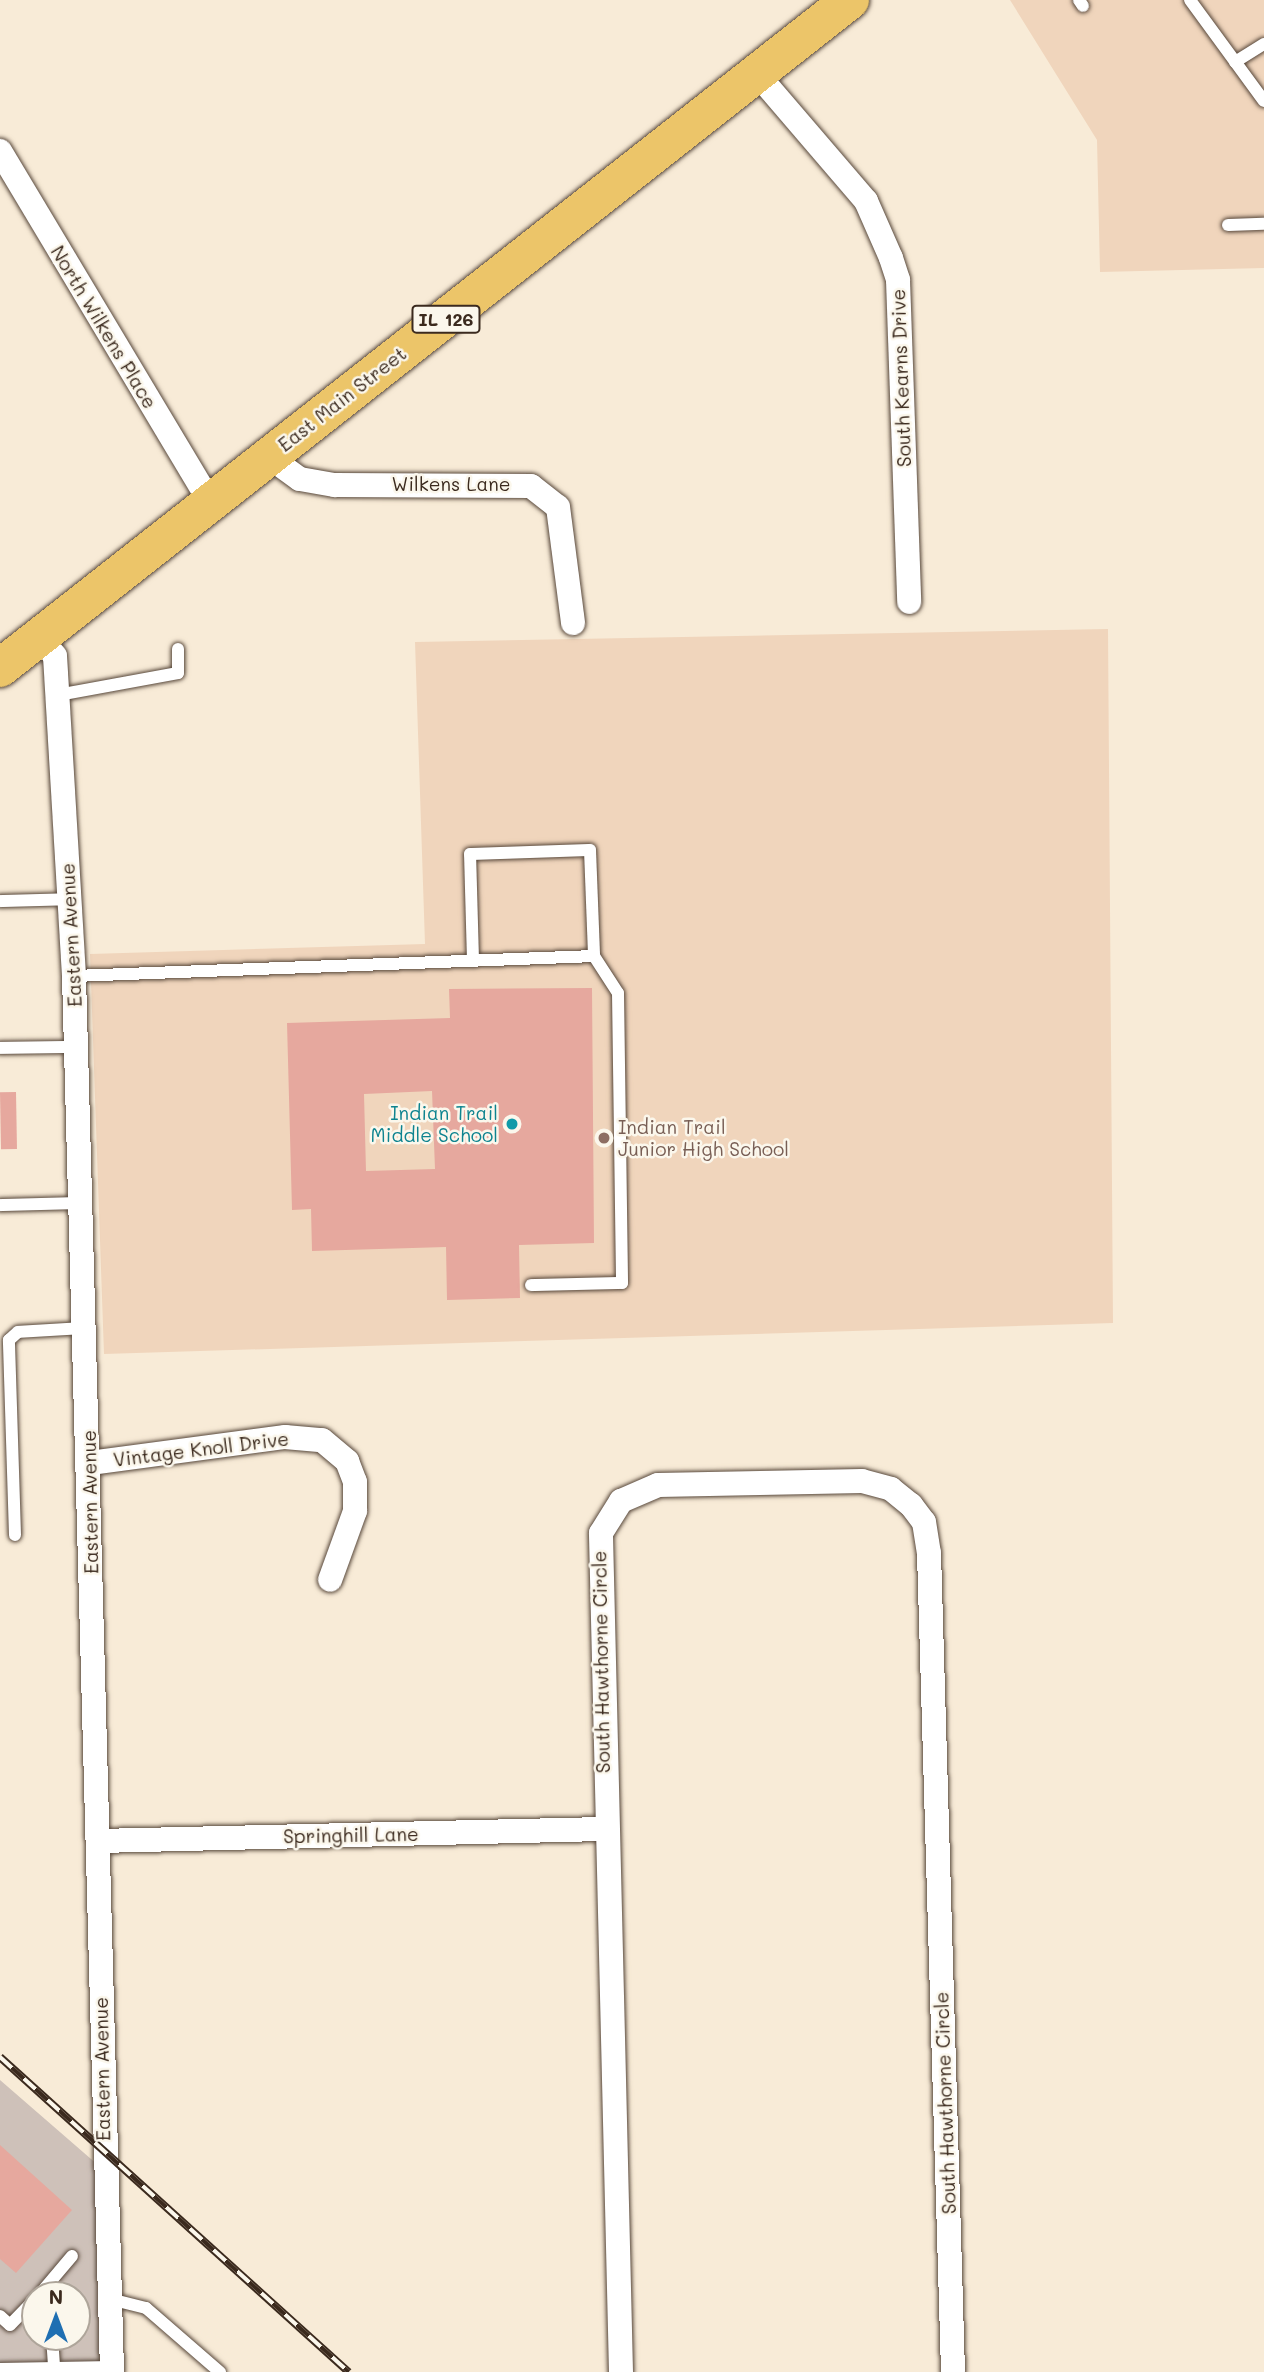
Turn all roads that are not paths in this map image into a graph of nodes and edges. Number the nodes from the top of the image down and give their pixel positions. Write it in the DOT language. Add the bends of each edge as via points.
graph roads {
  1 [pos="850,0"];
  2 [pos="1190,0"];
  3 [pos="1264,44"];
  4 [pos="1235,62"];
  5 [pos="758,75"];
  6 [pos="1264,102"];
  7 [pos="0,151"];
  8 [pos="1264,224"];
  9 [pos="1228,225"];
  10 [pos="268,456"];
  11 [pos="210,502"];
  12 [pos="909,602"];
  13 [pos="572,623"];
  14 [pos="40,637"];
  15 [pos="178,649"];
  16 [pos="0,668"];
  17 [pos="58,695"];
  18 [pos="70,899"];
  19 [pos="0,901"];
  20 [pos="594,956"];
  21 [pos="473,960"];
  22 [pos="74,976"];
  23 [pos="76,1047"];
  24 [pos="0,1048"];
  25 [pos="82,1203"];
  26 [pos="0,1205"];
  27 [pos="531,1285"];
  28 [pos="86,1328"];
  29 [pos="90,1463"];
  30 [pos="15,1535"];
  31 [pos="330,1580"];
  32 [pos="604,1829"];
  33 [pos="98,1841"];
  34 [pos="72,2256"];
  35 [pos="53,2281"];
  36 [pos="110,2299"];
  37 [pos="21,2309"];
  38 [pos="3,2322"];
  39 [pos="53,2351"];
  40 [pos="54,2367"];
  41 [pos="0,2369"];
  42 [pos="112,2369"];
  43 [pos="220,2372"];
  44 [pos="621,2372"];
  45 [pos="953,2372"];
  1 -- 5 [label="main road, East Main Street / IL 126"];
  2 -- 4 [label="lane"];
  3 -- 4 [label="lane"];
  4 -- 6 [label="lane"];
  5 -- 10 [label="main road, East Main Street / IL 126"];
  5 -- 12 [label="street, South Kearns Drive" via="866,201 898,280"];
  7 -- 11 [label="street, North Wilkens Place"];
  8 -- 9 [label="lane"];
  10 -- 11 [label="main road, East Main Street / IL 126"];
  10 -- 13 [label="street, Wilkens Lane" via="300,479 335,485 531,486 558,506"];
  11 -- 14 [label="main road, East Main Street / IL 126"];
  14 -- 16 [label="main road, East Main Street / IL 126"];
  14 -- 17 [label="street, Eastern Avenue" via="55,656"];
  15 -- 17 [label="lane" via="178,673"];
  17 -- 18 [label="street, Eastern Avenue"];
  18 -- 19 [label="lane"];
  18 -- 22 [label="street, Eastern Avenue"];
  20 -- 21 [label="lane"];
  20 -- 21 [label="lane" via="590,850 470,854"];
  20 -- 27 [label="lane" via="618,993 622,1283"];
  21 -- 22 [label="lane"];
  22 -- 23 [label="street, Eastern Avenue"];
  23 -- 24 [label="lane"];
  23 -- 25 [label="street, Eastern Avenue"];
  25 -- 26 [label="lane"];
  25 -- 28 [label="street, Eastern Avenue"];
  28 -- 29 [label="street, Eastern Avenue"];
  28 -- 30 [label="lane" via="18,1332 9,1340"];
  29 -- 31 [label="street, Vintage Knoll Drive" via="285,1437 322,1440 348,1461 355,1482 355,1511"];
  29 -- 33 [label="street, Eastern Avenue"];
  32 -- 33 [label="street, Springhill Lane"];
  32 -- 44 [label="street, South Hawthorne Circle"];
  32 -- 45 [label="street, South Hawthorne Circle" via="597,1547 614,1510 658,1485 862,1481 900,1494 924,1522 929,1553"];
  33 -- 36 [label="street, Eastern Avenue"];
  34 -- 35 [label="lane"];
  36 -- 42 [label="street, Eastern Avenue"];
  36 -- 43 [label="lane" via="146,2308"];
  37 -- 38 [label="lane"];
  39 -- 40 [label="lane"];
  40 -- 41 [label="lane"];
  40 -- 42 [label="lane"];
}
